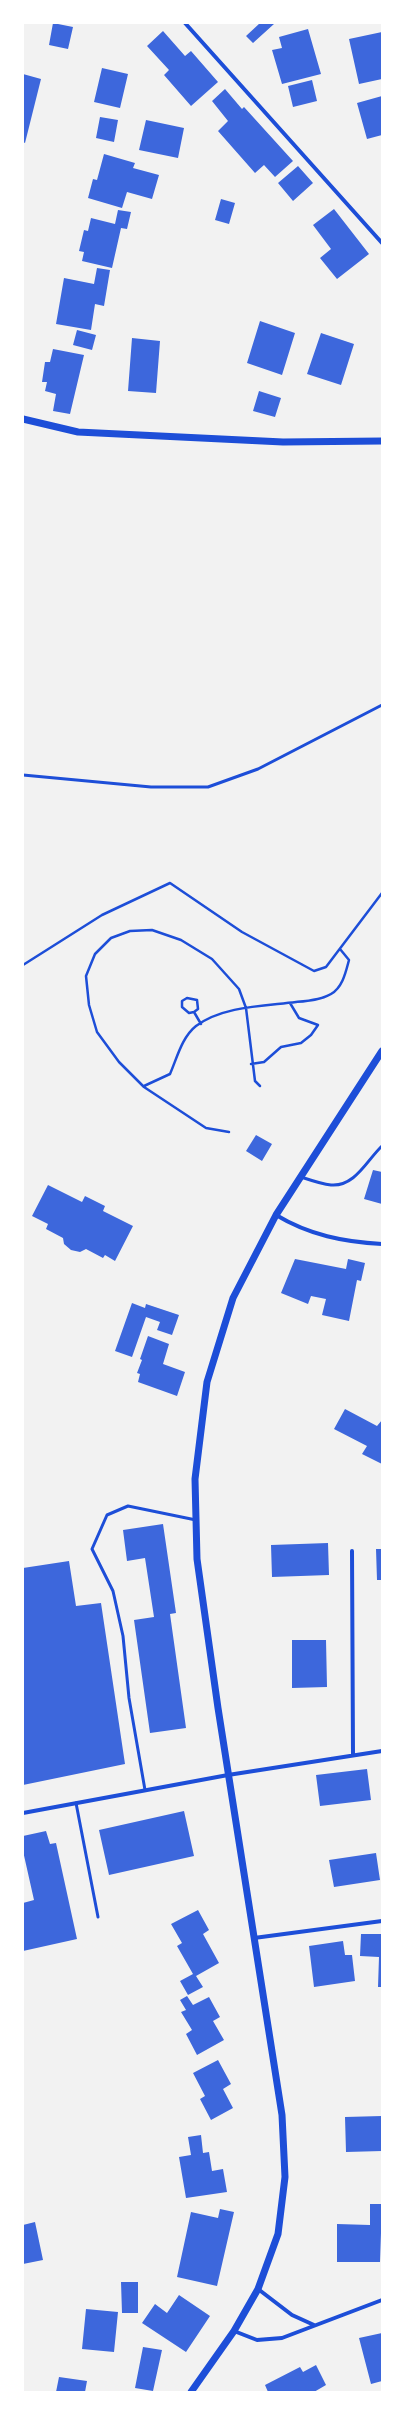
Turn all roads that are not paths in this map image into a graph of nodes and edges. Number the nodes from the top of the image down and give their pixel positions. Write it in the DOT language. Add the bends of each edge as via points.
graph roads {
  1 [pos="185,23"];
  2 [pos="382,243"];
  3 [pos="23,419"];
  4 [pos="382,441"];
  5 [pos="382,705"];
  6 [pos="23,775"];
  7 [pos="382,1051"];
  8 [pos="382,1146"];
  9 [pos="300,1177"];
  10 [pos="276,1215"];
  11 [pos="382,1244"];
  12 [pos="196,1520"];
  13 [pos="352,1551"];
  14 [pos="382,1751"];
  15 [pos="353,1756"];
  16 [pos="228,1775"];
  17 [pos="145,1790"];
  18 [pos="76,1803"];
  19 [pos="23,1813"];
  20 [pos="98,1916"];
  21 [pos="382,1921"];
  22 [pos="254,1938"];
  23 [pos="258,2289"];
  24 [pos="382,2300"];
  25 [pos="314,2325"];
  26 [pos="234,2331"];
  27 [pos="191,2392"];
  1 -- 2 [label="street"];
  3 -- 4 [label="street" via="78,432 283,442"];
  5 -- 6 [label="lane" via="258,769 208,787 151,787"];
  7 -- 9 [label="street"];
  8 -- 9 [label="lane" via="358,1175 341,1184 331,1185"];
  9 -- 10 [label="street"];
  10 -- 11 [label="street" via="292,1225 326,1238"];
  10 -- 12 [label="street" via="233,1298 207,1382 195,1479"];
  12 -- 16 [label="street" via="197,1559"];
  12 -- 17 [label="lane" via="128,1506 107,1515 92,1549 113,1591 123,1636 129,1698"];
  13 -- 15 [label="street"];
  14 -- 15 [label="street"];
  15 -- 16 [label="street"];
  16 -- 17 [label="street"];
  16 -- 22 [label="street"];
  17 -- 18 [label="street"];
  18 -- 19 [label="street"];
  18 -- 20 [label="lane"];
  21 -- 22 [label="street"];
  22 -- 23 [label="street" via="282,2115 285,2177 278,2234"];
  23 -- 25 [label="street" via="292,2315"];
  23 -- 26 [label="street"];
  24 -- 25 [label="street"];
  25 -- 26 [label="street" via="276,2338 257,2340"];
  26 -- 27 [label="street"];
}
